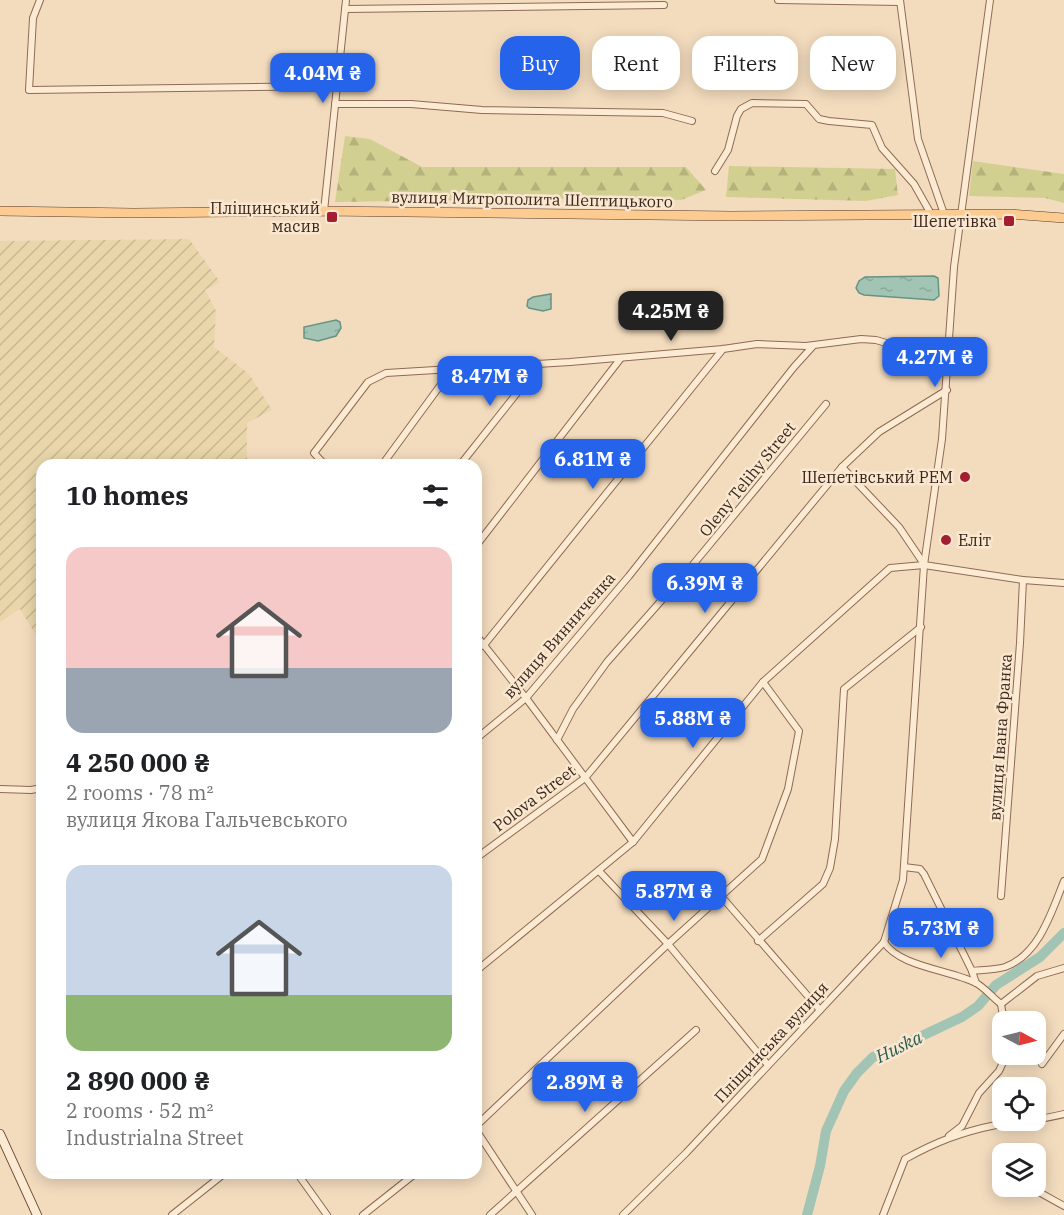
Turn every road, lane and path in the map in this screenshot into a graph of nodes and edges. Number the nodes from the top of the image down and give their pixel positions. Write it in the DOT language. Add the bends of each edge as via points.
graph roads {
  1 [pos="40,0"];
  2 [pos="346,0"];
  3 [pos="778,0"];
  4 [pos="990,0"];
  5 [pos="900,1"];
  6 [pos="664,5"];
  7 [pos="345,9"];
  8 [pos="337,86"];
  9 [pos="335,104"];
  10 [pos="692,121"];
  11 [pos="715,171"];
  12 [pos="0,211"];
  13 [pos="324,211"];
  14 [pos="931,214"];
  15 [pos="944,214"];
  16 [pos="961,214"];
  17 [pos="1064,218"];
  18 [pos="813,345"];
  19 [pos="723,349"];
  20 [pos="949,357"];
  21 [pos="621,358"];
  22 [pos="540,364"];
  23 [pos="453,368"];
  24 [pos="947,390"];
  25 [pos="826,404"];
  26 [pos="320,459"];
  27 [pos="386,459"];
  28 [pos="464,459"];
  29 [pos="842,467"];
  30 [pos="482,538"];
  31 [pos="924,565"];
  32 [pos="1023,580"];
  33 [pos="1064,583"];
  34 [pos="921,627"];
  35 [pos="482,642"];
  36 [pos="484,645"];
  37 [pos="763,682"];
  38 [pos="526,698"];
  39 [pos="482,734"];
  40 [pos="557,740"];
  41 [pos="585,778"];
  42 [pos="0,789"];
  43 [pos="36,789"];
  44 [pos="633,842"];
  45 [pos="482,854"];
  46 [pos="904,867"];
  47 [pos="599,871"];
  48 [pos="1064,880"];
  49 [pos="721,896"];
  50 [pos="1001,896"];
  51 [pos="758,940"];
  52 [pos="884,942"];
  53 [pos="668,944"];
  54 [pos="482,966"];
  55 [pos="1064,968"];
  56 [pos="972,971"];
  57 [pos="976,983"];
  58 [pos="1001,1004"];
  59 [pos="820,1010"];
  60 [pos="1002,1011"];
  61 [pos="696,1030"];
  62 [pos="1064,1034"];
  63 [pos="1046,1059"];
  64 [pos="768,1065"];
  65 [pos="1002,1065"];
  66 [pos="1063,1115"];
  67 [pos="482,1122"];
  68 [pos="0,1134"];
  69 [pos="482,1137"];
  70 [pos="947,1137"];
  71 [pos="217,1179"];
  72 [pos="301,1179"];
  73 [pos="408,1179"];
  74 [pos="516,1190"];
  75 [pos="1046,1196"];
  76 [pos="1064,1206"];
  77 [pos="37,1215"];
  78 [pos="172,1215"];
  79 [pos="327,1215"];
  80 [pos="363,1215"];
  81 [pos="490,1215"];
  82 [pos="532,1215"];
  83 [pos="623,1215"];
  84 [pos="883,1215"];
  1 -- 8 [label="street" via="33,18 28,90"];
  2 -- 7 [label="street"];
  3 -- 5 [label="street"];
  4 -- 16 [label="street, Пліщинська вулиця"];
  5 -- 15 [label="street" via="918,139"];
  6 -- 7 [label="street"];
  7 -- 8 [label="street"];
  8 -- 9 [label="street"];
  9 -- 10 [label="street" via="663,113"];
  9 -- 13 [label="street"];
  11 -- 14 [label="street" via="729,150 741,109 752,103 806,104 819,118 872,125 882,148 914,184"];
  12 -- 13 [label="main road, вулиця Митрополита Шептицького"];
  13 -- 14 [label="main road, вулиця Митрополита Шептицького"];
  14 -- 15 [label="main road, вулиця Митрополита Шептицького"];
  15 -- 16 [label="main road, вулиця Митрополита Шептицького"];
  16 -- 17 [label="main road, вулиця Митрополита Шептицького"];
  16 -- 20 [label="street, Пліщинська вулиця"];
  18 -- 19 [label="street" via="757,344"];
  18 -- 20 [label="street" via="868,339"];
  18 -- 38 [label="street, вулиця Винниченка"];
  19 -- 21 [label="street"];
  19 -- 36 [label="street"];
  20 -- 24 [label="street, Пліщинська вулиця"];
  21 -- 22 [label="street"];
  21 -- 30 [label="street"];
  22 -- 23 [label="street"];
  22 -- 28 [label="street"];
  23 -- 26 [label="street" via="386,373 368,382 314,453"];
  23 -- 27 [label="street"];
  24 -- 29 [label="street, Polova Street" via="879,432"];
  24 -- 31 [label="street, Пліщинська вулиця"];
  25 -- 40 [label="street, Oleny Telihy Street" via="607,662 573,709"];
  29 -- 31 [label="street" via="899,527"];
  29 -- 41 [label="street, Polova Street"];
  31 -- 32 [label="street"];
  31 -- 34 [label="street, Пліщинська вулиця"];
  31 -- 37 [label="street" via="890,568"];
  32 -- 33 [label="street"];
  32 -- 50 [label="street, вулиця Івана Франка"];
  34 -- 46 [label="street, Пліщинська вулиця"];
  34 -- 51 [label="street" via="844,689 837,817 830,868 823,884"];
  35 -- 36 [label="street"];
  36 -- 38 [label="street"];
  37 -- 44 [label="street"];
  37 -- 49 [label="street" via="799,731 788,789 762,859"];
  38 -- 39 [label="street, вулиця Винниченка"];
  38 -- 40 [label="street"];
  40 -- 41 [label="street"];
  41 -- 44 [label="street"];
  41 -- 45 [label="street, Polova Street"];
  42 -- 43 [label="street"];
  44 -- 47 [label="street"];
  46 -- 52 [label="street, Пліщинська вулиця"];
  46 -- 56 [label="street" via="920,869 924,874"];
  47 -- 53 [label="street"];
  47 -- 54 [label="street"];
  48 -- 56 [label="street" via="1050,917 1022,959 1004,968"];
  49 -- 51 [label="street"];
  49 -- 53 [label="street"];
  51 -- 59 [label="street"];
  52 -- 57 [label="street" via="902,957"];
  52 -- 59 [label="street, Пліщинська вулиця"];
  53 -- 64 [label="street"];
  53 -- 67 [label="street"];
  55 -- 58 [label="street" via="1037,976"];
  56 -- 57 [label="street"];
  57 -- 58 [label="street"];
  58 -- 60 [label="street"];
  59 -- 64 [label="street, Пліщинська вулиця"];
  61 -- 74 [label="street"];
  62 -- 63 [label="street"];
  64 -- 83 [label="street, Пліщинська вулиця"];
  65 -- 70 [label="street" via="979,1093 962,1126"];
  66 -- 70 [label="street"];
  68 -- 77 [label="main road"];
  69 -- 74 [label="street"];
  70 -- 84 [label="street" via="905,1159"];
  71 -- 78 [label="street"];
  72 -- 79 [label="street"];
  73 -- 80 [label="street"];
  74 -- 81 [label="street"];
  74 -- 82 [label="street"];
  75 -- 76 [label="street"];
}
